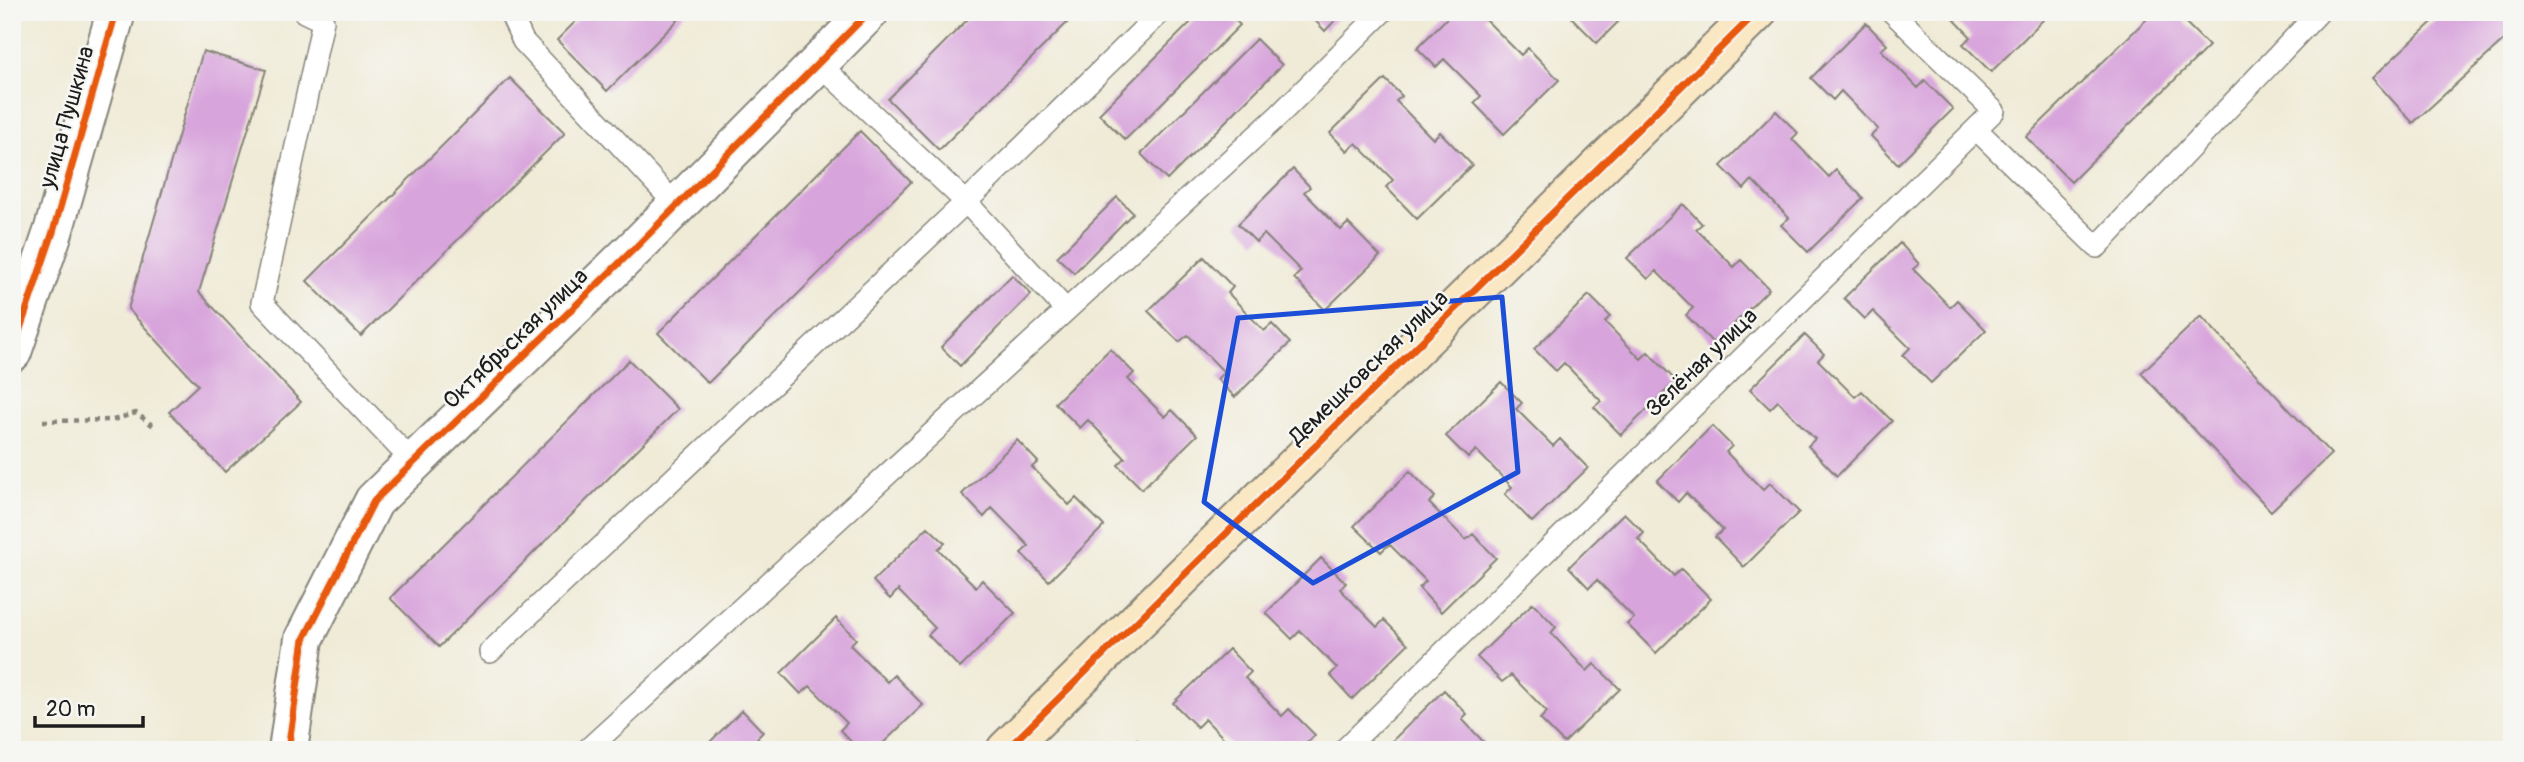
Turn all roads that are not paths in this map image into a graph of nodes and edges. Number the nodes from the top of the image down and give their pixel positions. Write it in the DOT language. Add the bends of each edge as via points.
graph roads {
  1 [pos="116,12"];
  2 [pos="510,12"];
  3 [pos="869,12"];
  4 [pos="1161,12"];
  5 [pos="1382,12"];
  6 [pos="1757,12"];
  7 [pos="1892,12"];
  8 [pos="2319,12"];
  9 [pos="322,15"];
  10 [pos="818,64"];
  11 [pos="1976,129"];
  12 [pos="966,202"];
  13 [pos="677,206"];
  14 [pos="1066,310"];
  15 [pos="12,352"];
  16 [pos="414,463"];
  17 [pos="490,652"];
  18 [pos="288,750"];
  19 [pos="587,750"];
  20 [pos="1006,750"];
  21 [pos="1344,750"];
  1 -- 15 [label="street, улица Пушкина"];
  2 -- 13 [label="lane" via="523,41"];
  3 -- 10 [label="street, Октябрьская улица"];
  4 -- 12 [label="lane"];
  5 -- 14 [label="lane" via="1279,115"];
  6 -- 20 [label="street, Демешковская улица"];
  7 -- 11 [label="lane, Зелёная улица" via="1994,111"];
  8 -- 11 [label="lane" via="2097,247"];
  9 -- 16 [label="lane" via="262,303"];
  10 -- 12 [label="lane"];
  10 -- 13 [label="street, Октябрьская улица"];
  11 -- 21 [label="lane, Зелёная улица"];
  12 -- 14 [label="lane"];
  12 -- 17 [label="lane"];
  13 -- 16 [label="street, Октябрьская улица"];
  14 -- 19 [label="lane"];
  16 -- 18 [label="street, Октябрьская улица" via="374,500 304,639"];
}
